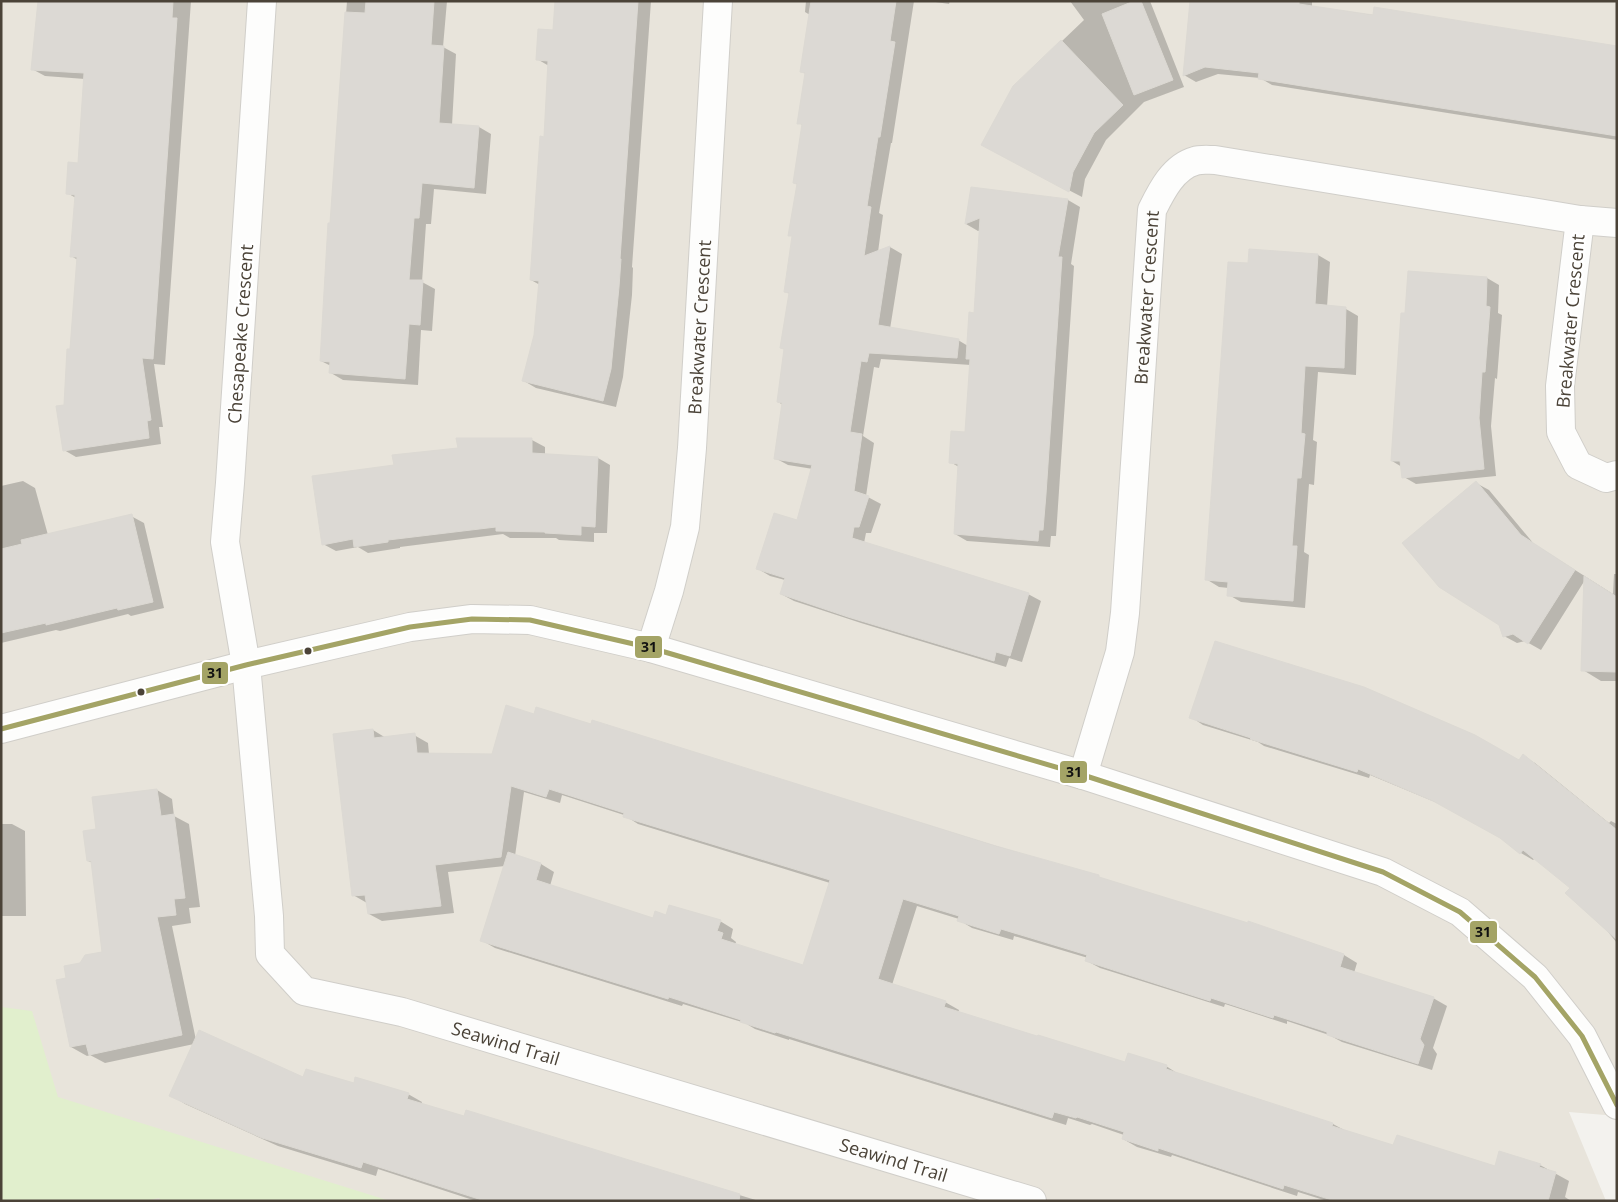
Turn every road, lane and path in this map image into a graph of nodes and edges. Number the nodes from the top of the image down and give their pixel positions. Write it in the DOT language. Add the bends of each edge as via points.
graph roads {
  1 [pos="262,1"];
  2 [pos="718,1"];
  3 [pos="1580,220"];
  4 [pos="1617,222"];
  5 [pos="1617,475"];
  6 [pos="651,648"];
  7 [pos="246,666"];
  8 [pos="1,729"];
  9 [pos="1084,776"];
  10 [pos="1617,1105"];
  11 [pos="1032,1201"];
  1 -- 7 [label="street, Chesapeake Crescent" via="225,542"];
  2 -- 6 [label="street, Breakwater Crescent" via="685,527"];
  3 -- 4 [label="street, Breakwater Crescent"];
  3 -- 5 [label="street, Breakwater Crescent" via="1560,386 1561,432 1578,465 1606,478"];
  3 -- 9 [label="street, Breakwater Crescent" via="1214,160 1194,161 1179,169 1163,188 1152,210 1125,613 1120,652"];
  6 -- 7 [label="street" via="530,620 472,619 410,627"];
  6 -- 9 [label="street"];
  7 -- 8 [label="street"];
  7 -- 11 [label="street, Seawind Trail" via="270,954 304,991 402,1012"];
  9 -- 10 [label="street" via="1383,872 1460,912 1535,977 1582,1036"];
}
